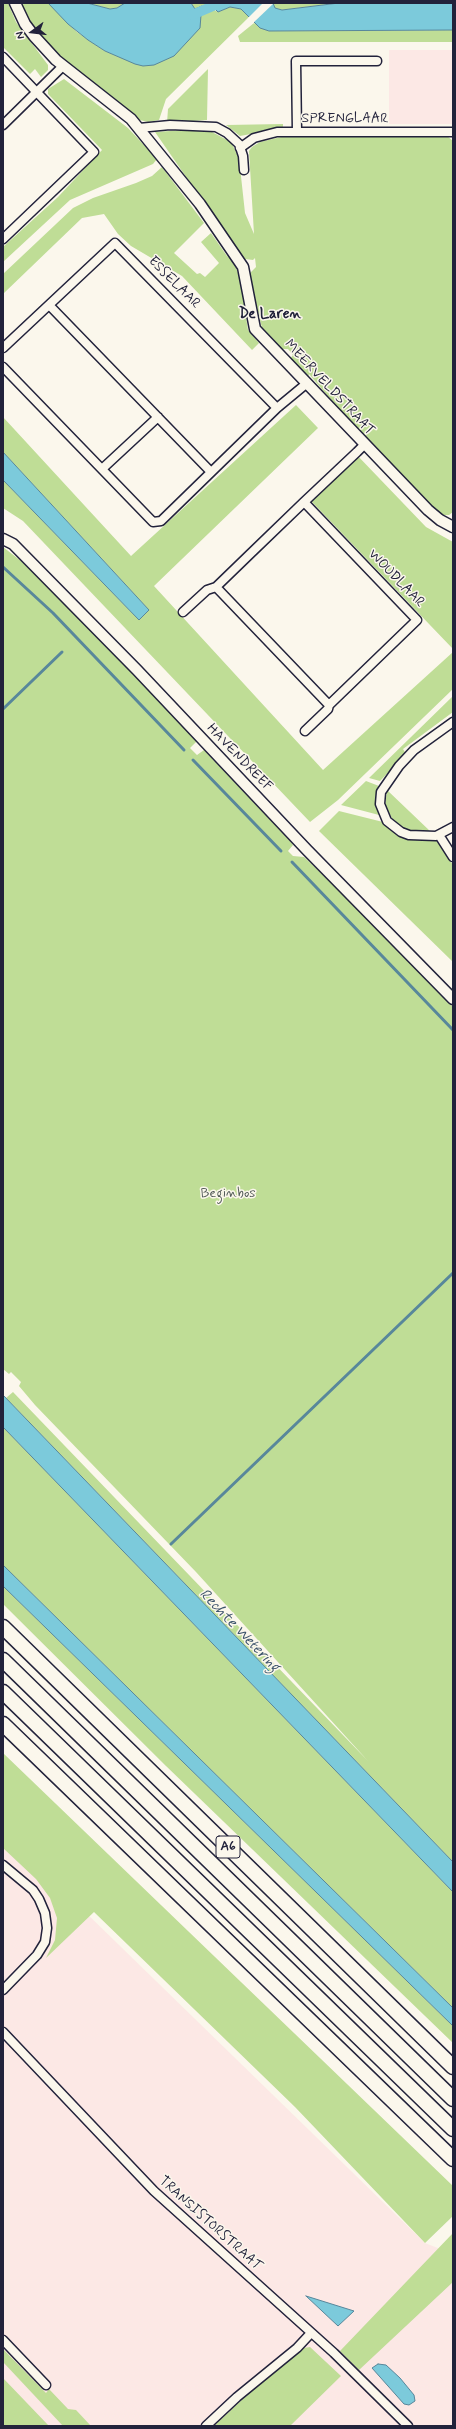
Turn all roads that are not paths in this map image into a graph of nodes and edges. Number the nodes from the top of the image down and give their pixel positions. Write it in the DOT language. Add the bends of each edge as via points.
graph roads {
  1 [pos="15,3"];
  2 [pos="3,57"];
  3 [pos="377,61"];
  4 [pos="63,66"];
  5 [pos="36,92"];
  6 [pos="3,124"];
  7 [pos="139,128"];
  8 [pos="297,132"];
  9 [pos="453,132"];
  10 [pos="240,148"];
  11 [pos="244,170"];
  12 [pos="3,239"];
  13 [pos="49,305"];
  14 [pos="3,348"];
  15 [pos="3,367"];
  16 [pos="306,384"];
  17 [pos="277,408"];
  18 [pos="158,417"];
  19 [pos="364,445"];
  20 [pos="102,469"];
  21 [pos="211,472"];
  22 [pos="304,502"];
  23 [pos="451,524"];
  24 [pos="3,539"];
  25 [pos="216,587"];
  26 [pos="183,612"];
  27 [pos="329,705"];
  28 [pos="453,722"];
  29 [pos="305,731"];
  30 [pos="453,827"];
  31 [pos="439,835"];
  32 [pos="453,857"];
  33 [pos="453,999"];
  34 [pos="3,1627"];
  35 [pos="3,1660"];
  36 [pos="3,1692"];
  37 [pos="3,1724"];
  38 [pos="3,1865"];
  39 [pos="3,1990"];
  40 [pos="3,2032"];
  41 [pos="453,2067"];
  42 [pos="453,2099"];
  43 [pos="453,2129"];
  44 [pos="448,2154"];
  45 [pos="453,2164"];
  46 [pos="311,2333"];
  47 [pos="3,2340"];
  48 [pos="46,2385"];
  49 [pos="206,2426"];
  50 [pos="408,2426"];
  1 -- 4 [label="street, MEERVELDSTRAAT" via="34,36"];
  2 -- 5 [label="street"];
  3 -- 8 [label="street" via="296,61"];
  4 -- 5 [label="street"];
  4 -- 7 [label="street, MEERVELDSTRAAT"];
  5 -- 6 [label="street"];
  5 -- 12 [label="street" via="94,152"];
  7 -- 10 [label="street" via="216,127 227,133"];
  7 -- 16 [label="street, MEERVELDSTRAAT" via="200,204 239,260 255,329"];
  8 -- 9 [label="street, SPRENGLAAR"];
  8 -- 10 [label="street, SPRENGLAAR" via="277,132 254,138"];
  10 -- 11 [label="street"];
  13 -- 14 [label="street, ESSELAAR"];
  13 -- 17 [label="street, ESSELAAR" via="115,243"];
  13 -- 18 [label="street"];
  15 -- 20 [label="street"];
  16 -- 17 [label="street"];
  16 -- 19 [label="street, MEERVELDSTRAAT"];
  17 -- 21 [label="street"];
  18 -- 20 [label="street"];
  18 -- 21 [label="street"];
  19 -- 22 [label="street"];
  19 -- 23 [label="street, MEERVELDSTRAAT" via="428,510"];
  20 -- 21 [label="street" via="153,522 161,521"];
  22 -- 25 [label="street"];
  22 -- 27 [label="street, WOUDLAAR" via="417,620"];
  24 -- 33 [label="street, HAVENDREEF" via="14,544"];
  25 -- 26 [label="street" via="208,590"];
  25 -- 27 [label="street"];
  27 -- 29 [label="street, WOUDLAAR"];
  28 -- 31 [label="street" via="414,750 386,782 381,792 383,813 393,828 417,837"];
  30 -- 31 [label="street"];
  31 -- 32 [label="street"];
  34 -- 41 [label="highway, A6"];
  35 -- 42 [label="highway, A6"];
  36 -- 43 [label="highway"];
  37 -- 44 [label="highway"];
  38 -- 39 [label="street" via="33,1890 45,1914 47,1928 45,1942 27,1966"];
  40 -- 46 [label="street, TRANSISTORSTRAAT" via="148,2185"];
  44 -- 45 [label="highway"];
  46 -- 49 [label="street"];
  46 -- 50 [label="street, TRANSISTORSTRAAT"];
  47 -- 48 [label="street"];
}
